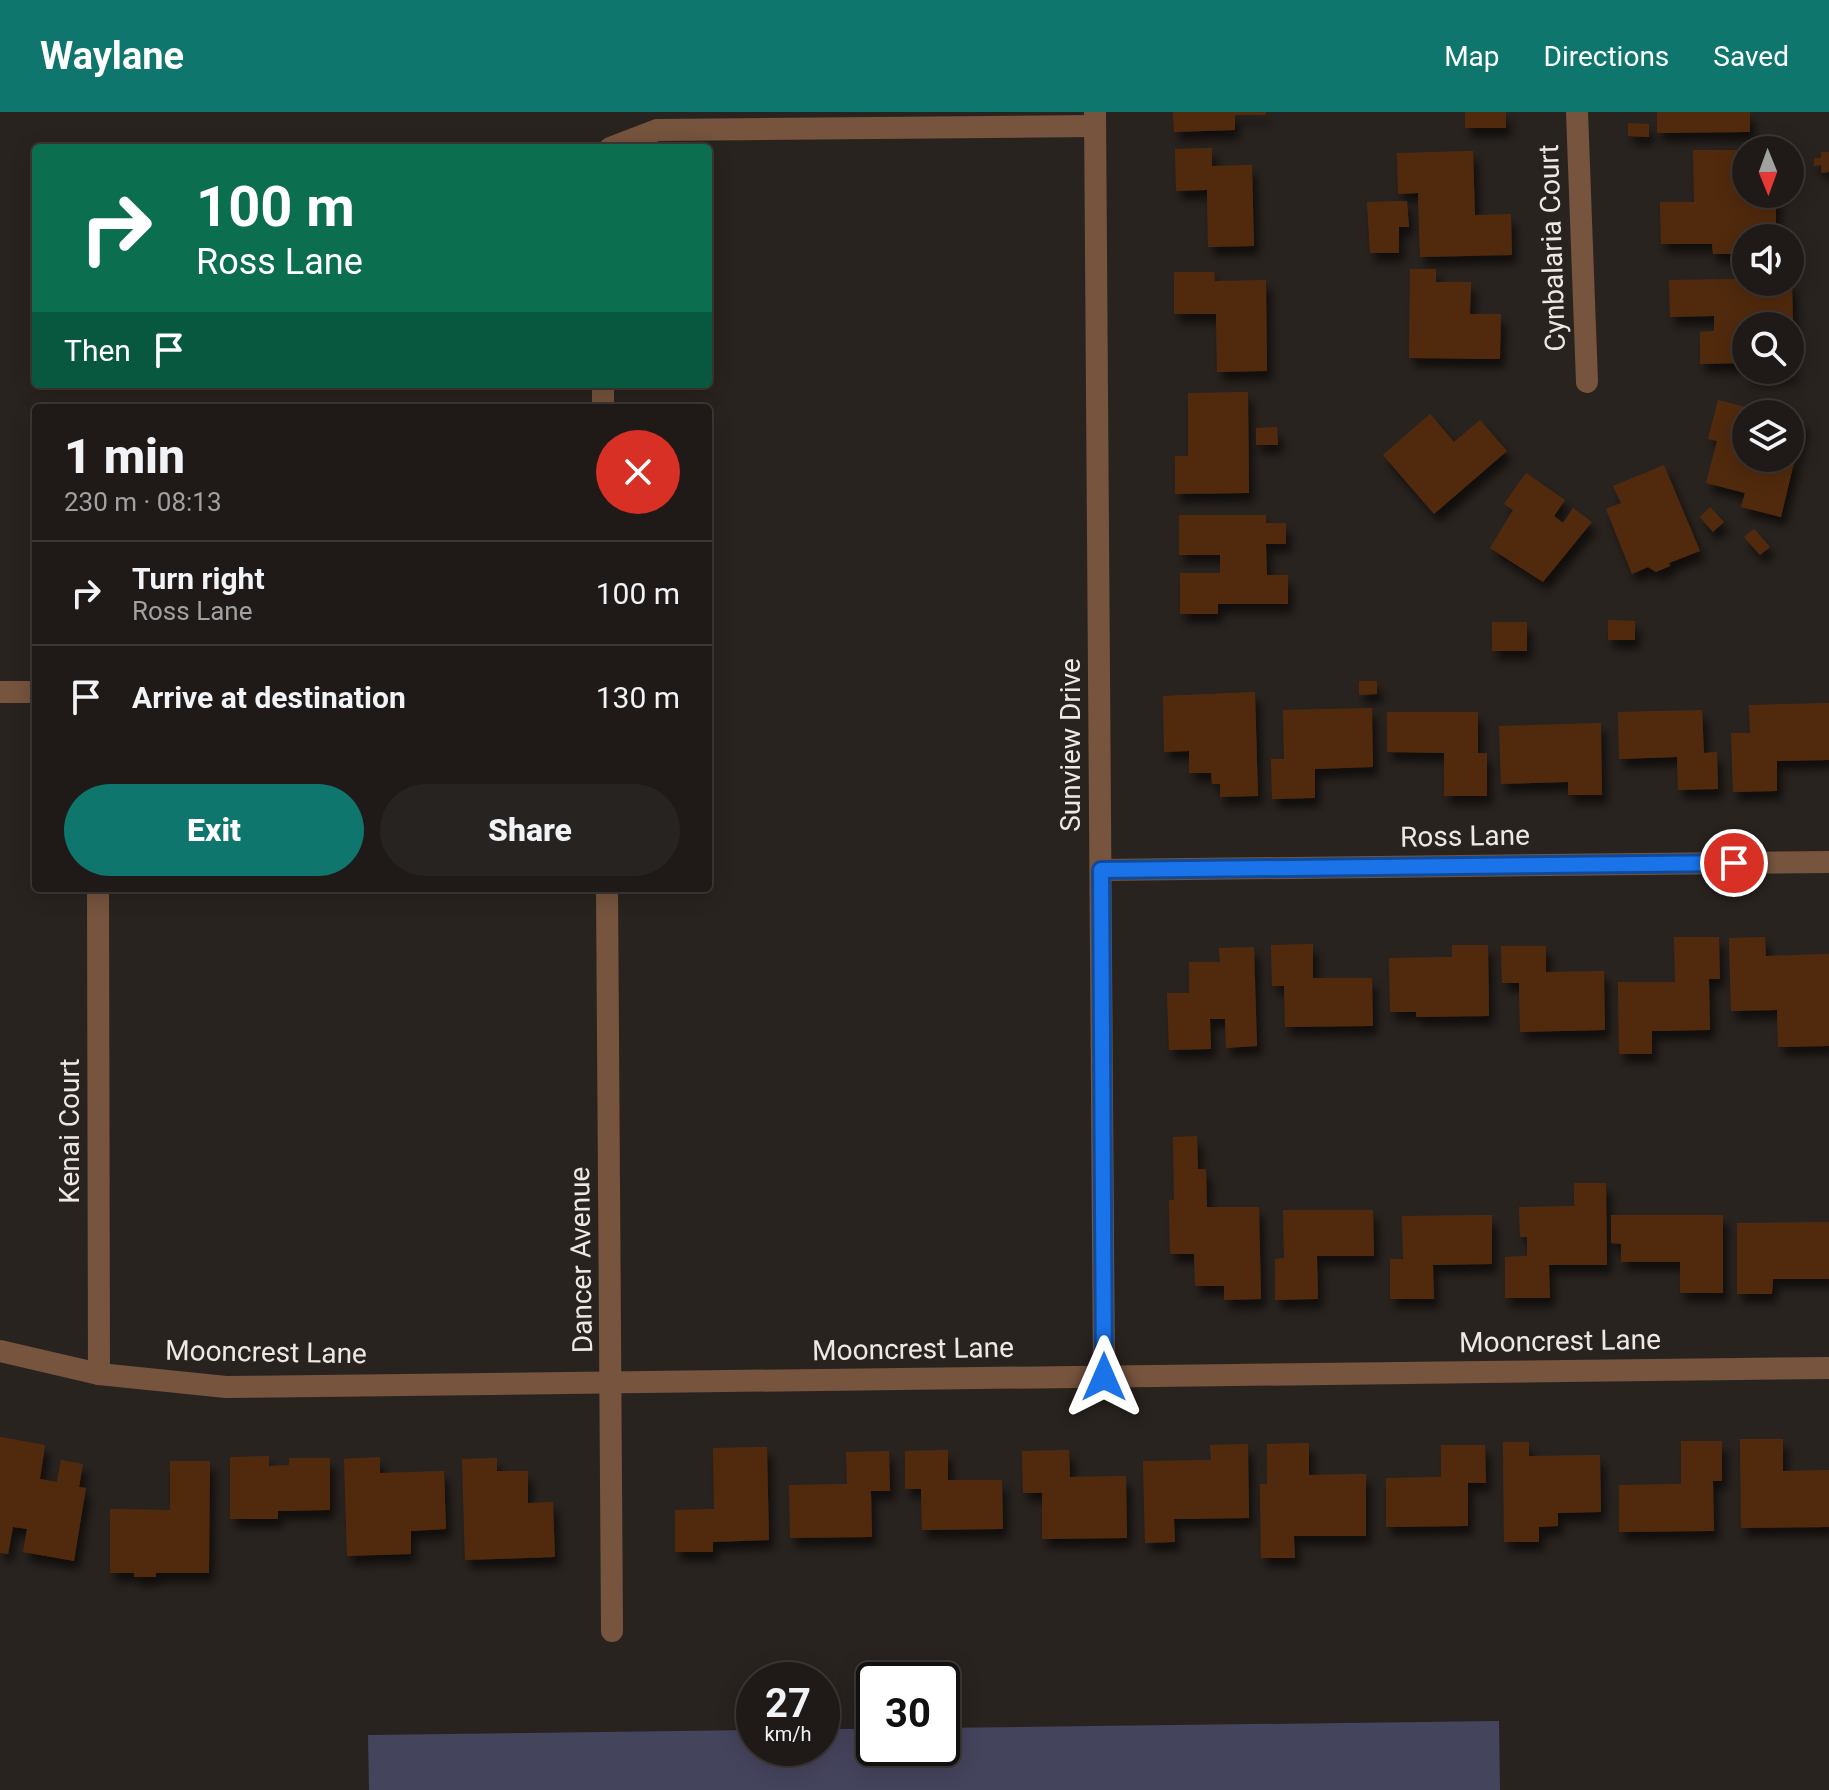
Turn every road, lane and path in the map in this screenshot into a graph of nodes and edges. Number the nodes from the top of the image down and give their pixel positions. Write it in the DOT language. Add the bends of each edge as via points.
graph roads {
  1 [pos="1577,112"];
  2 [pos="1095,119"];
  3 [pos="620,144"];
  4 [pos="1587,382"];
  5 [pos="0,692"];
  6 [pos="32,692"];
  7 [pos="1829,862"];
  8 [pos="1101,870"];
  9 [pos="98,892"];
  10 [pos="607,892"];
  11 [pos="0,1351"];
  12 [pos="1829,1368"];
  13 [pos="99,1374"];
  14 [pos="1104,1377"];
  15 [pos="612,1383"];
  16 [pos="612,1631"];
  1 -- 4 [label="street, Cynbalaria Court"];
  2 -- 3 [label="street" via="657,130"];
  2 -- 8 [label="street, Sunview Drive"];
  5 -- 6 [label="street"];
  7 -- 8 [label="street, Ross Lane"];
  8 -- 14 [label="street, Sunview Drive"];
  9 -- 13 [label="street, Kenai Court"];
  10 -- 15 [label="street, Dancer Avenue"];
  11 -- 13 [label="street, Mooncrest Lane"];
  12 -- 14 [label="street, Mooncrest Lane"];
  13 -- 15 [label="street, Mooncrest Lane" via="226,1387"];
  14 -- 15 [label="street, Mooncrest Lane"];
  15 -- 16 [label="street, Dancer Avenue"];
}
